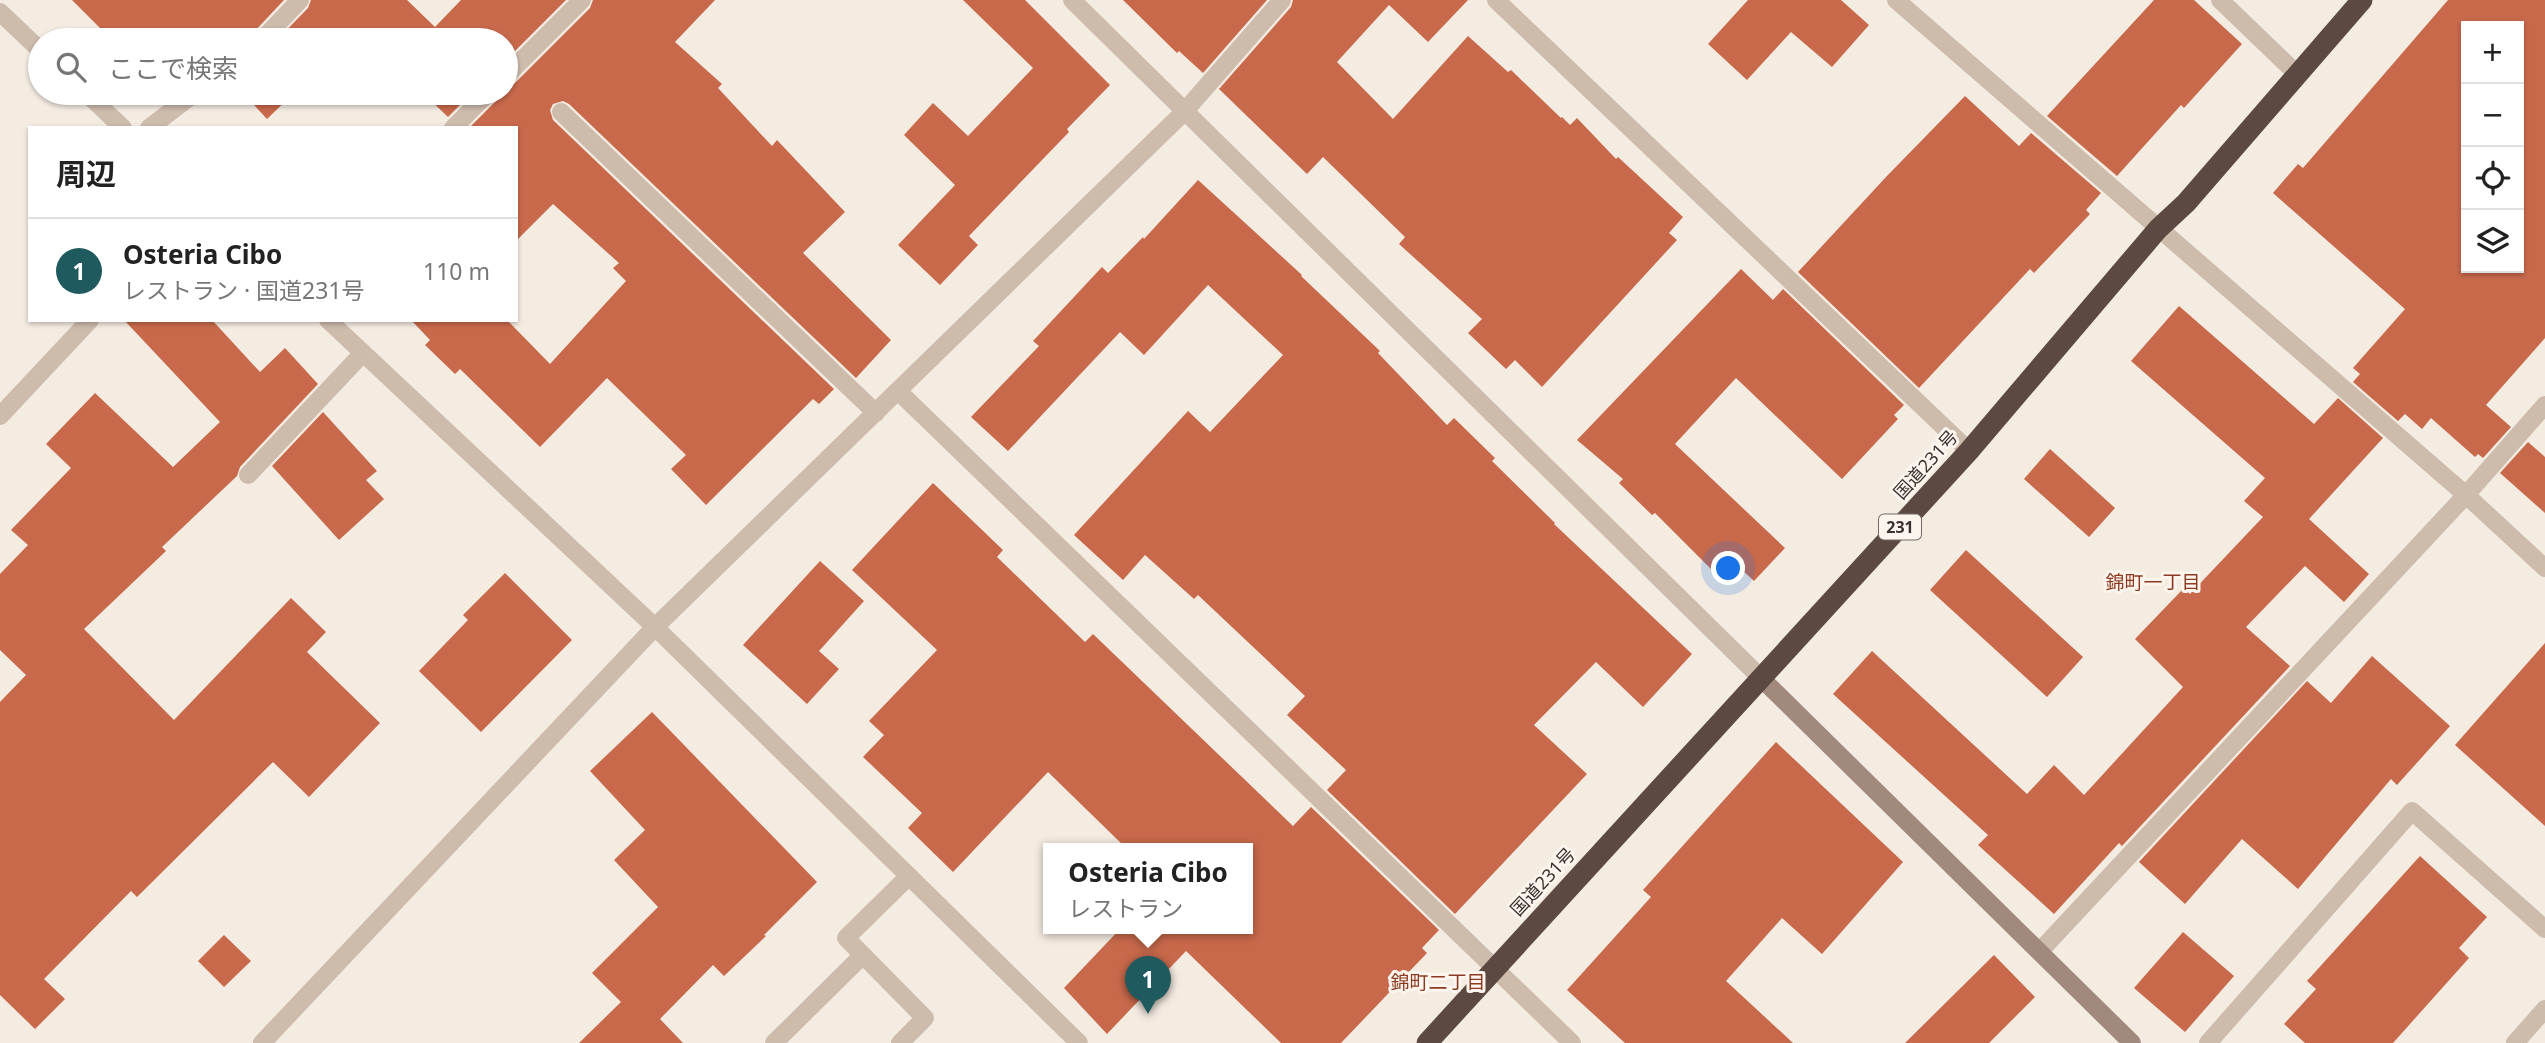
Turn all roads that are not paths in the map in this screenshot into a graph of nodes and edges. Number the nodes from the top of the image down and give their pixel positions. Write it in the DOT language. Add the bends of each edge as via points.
graph roads {
  1 [pos="300,0"];
  2 [pos="582,0"];
  3 [pos="1072,0"];
  4 [pos="1282,0"];
  5 [pos="1496,0"];
  6 [pos="1896,0"];
  7 [pos="2220,0"];
  8 [pos="2362,0"];
  9 [pos="0,12"];
  10 [pos="273,28"];
  11 [pos="28,39"];
  12 [pos="518,64"];
  13 [pos="2298,75"];
  14 [pos="99,105"];
  15 [pos="179,105"];
  16 [pos="476,105"];
  17 [pos="561,111"];
  18 [pos="1184,112"];
  19 [pos="121,126"];
  20 [pos="152,126"];
  21 [pos="455,126"];
  22 [pos="2158,229"];
  23 [pos="88,322"];
  24 [pos="330,322"];
  25 [pos="363,354"];
  26 [pos="898,391"];
  27 [pos="2545,405"];
  28 [pos="876,413"];
  29 [pos="0,416"];
  30 [pos="1969,451"];
  31 [pos="248,475"];
  32 [pos="2466,495"];
  33 [pos="2545,568"];
  34 [pos="655,627"];
  35 [pos="1762,678"];
  36 [pos="909,876"];
  37 [pos="2545,929"];
  38 [pos="2040,951"];
  39 [pos="863,955"];
  40 [pos="1494,969"];
  41 [pos="2545,1009"];
  42 [pos="262,1043"];
  43 [pos="774,1043"];
  44 [pos="900,1043"];
  45 [pos="1079,1043"];
  46 [pos="1427,1043"];
  47 [pos="1573,1043"];
  48 [pos="2132,1043"];
  49 [pos="2208,1043"];
  50 [pos="2515,1043"];
  1 -- 10 [label="street"];
  2 -- 12 [label="street"];
  3 -- 18 [label="street"];
  4 -- 18 [label="street"];
  5 -- 30 [label="street"];
  6 -- 22 [label="street"];
  7 -- 13 [label="street"];
  8 -- 13 [label="highway, 国道231号 / 231"];
  9 -- 11 [label="street"];
  13 -- 22 [label="highway, 国道231号 / 231"];
  14 -- 19 [label="street"];
  15 -- 20 [label="street"];
  16 -- 21 [label="street"];
  17 -- 28 [label="street"];
  18 -- 26 [label="street"];
  18 -- 35 [label="street"];
  22 -- 30 [label="highway, 国道231号 / 231"];
  22 -- 32 [label="street"];
  23 -- 29 [label="street"];
  24 -- 25 [label="street"];
  25 -- 31 [label="street"];
  25 -- 34 [label="street"];
  26 -- 28 [label="street"];
  26 -- 40 [label="street"];
  27 -- 32 [label="street"];
  28 -- 34 [label="street"];
  30 -- 35 [label="highway, 国道231号 / 231"];
  32 -- 33 [label="street"];
  32 -- 38 [label="street"];
  34 -- 36 [label="street"];
  34 -- 42 [label="street"];
  35 -- 38 [label="street"];
  35 -- 40 [label="highway, 国道231号 / 231"];
  36 -- 39 [label="street" via="846,938"];
  36 -- 45 [label="street"];
  37 -- 49 [label="street" via="2412,811"];
  38 -- 48 [label="street"];
  39 -- 43 [label="street"];
  39 -- 44 [label="street" via="925,1018"];
  40 -- 46 [label="highway, 国道231号 / 231"];
  40 -- 47 [label="street"];
  41 -- 50 [label="street"];
}
